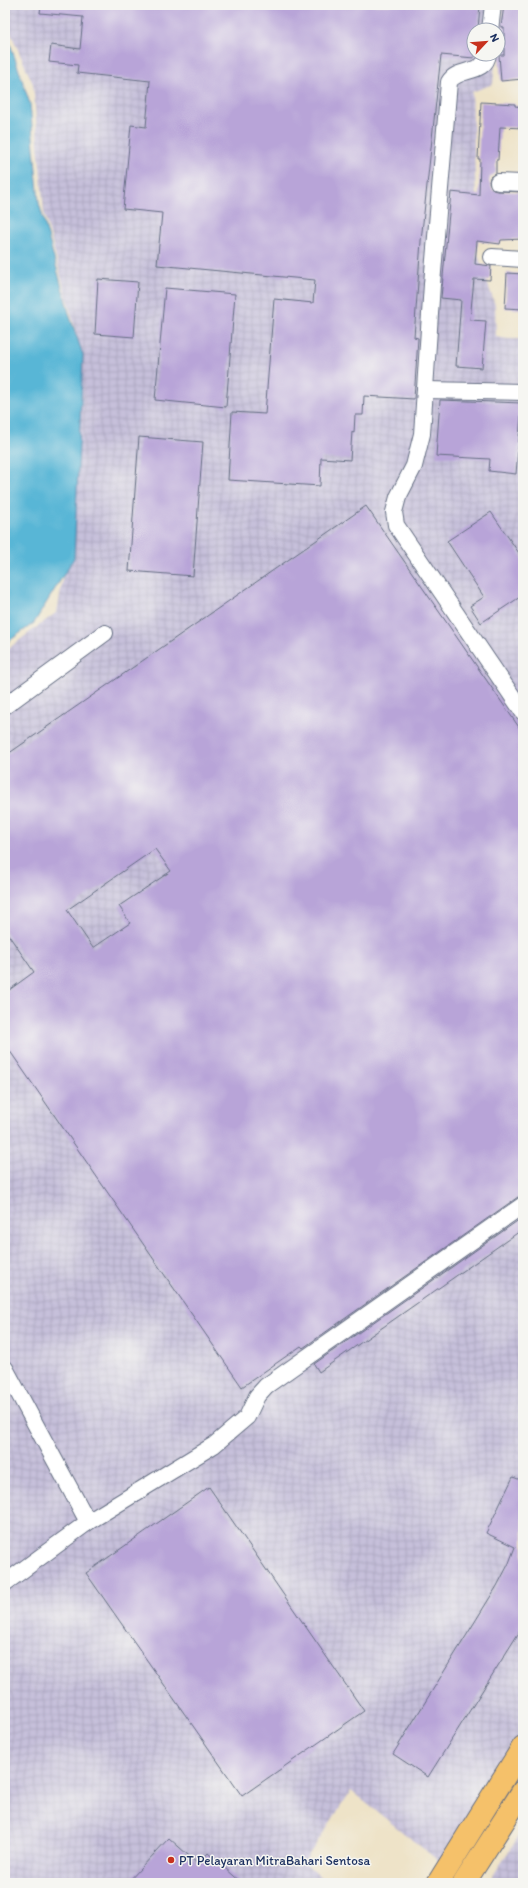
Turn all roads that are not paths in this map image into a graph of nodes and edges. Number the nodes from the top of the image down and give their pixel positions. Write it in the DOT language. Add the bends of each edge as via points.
graph roads {
  1 [pos="493,5"];
  2 [pos="491,22"];
  3 [pos="485,62"];
  4 [pos="498,182"];
  5 [pos="523,184"];
  6 [pos="492,257"];
  7 [pos="523,259"];
  8 [pos="425,390"];
  9 [pos="523,392"];
  10 [pos="106,633"];
  11 [pos="5,706"];
  12 [pos="523,712"];
  13 [pos="523,1205"];
  14 [pos="5,1368"];
  15 [pos="88,1522"];
  16 [pos="5,1583"];
  17 [pos="523,1747"];
  18 [pos="523,1791"];
  19 [pos="438,1883"];
  20 [pos="464,1883"];
  1 -- 2 [label="street"];
  3 -- 8 [label="street" via="455,76 450,82"];
  4 -- 5 [label="street"];
  6 -- 7 [label="street"];
  8 -- 9 [label="street"];
  8 -- 12 [label="street" via="418,453 398,496 394,512 396,525"];
  10 -- 11 [label="street"];
  13 -- 15 [label="street" via="266,1386 257,1396 247,1417 214,1445"];
  14 -- 15 [label="street"];
  15 -- 16 [label="street"];
  17 -- 19 [label="highway"];
  18 -- 20 [label="highway"];
}
